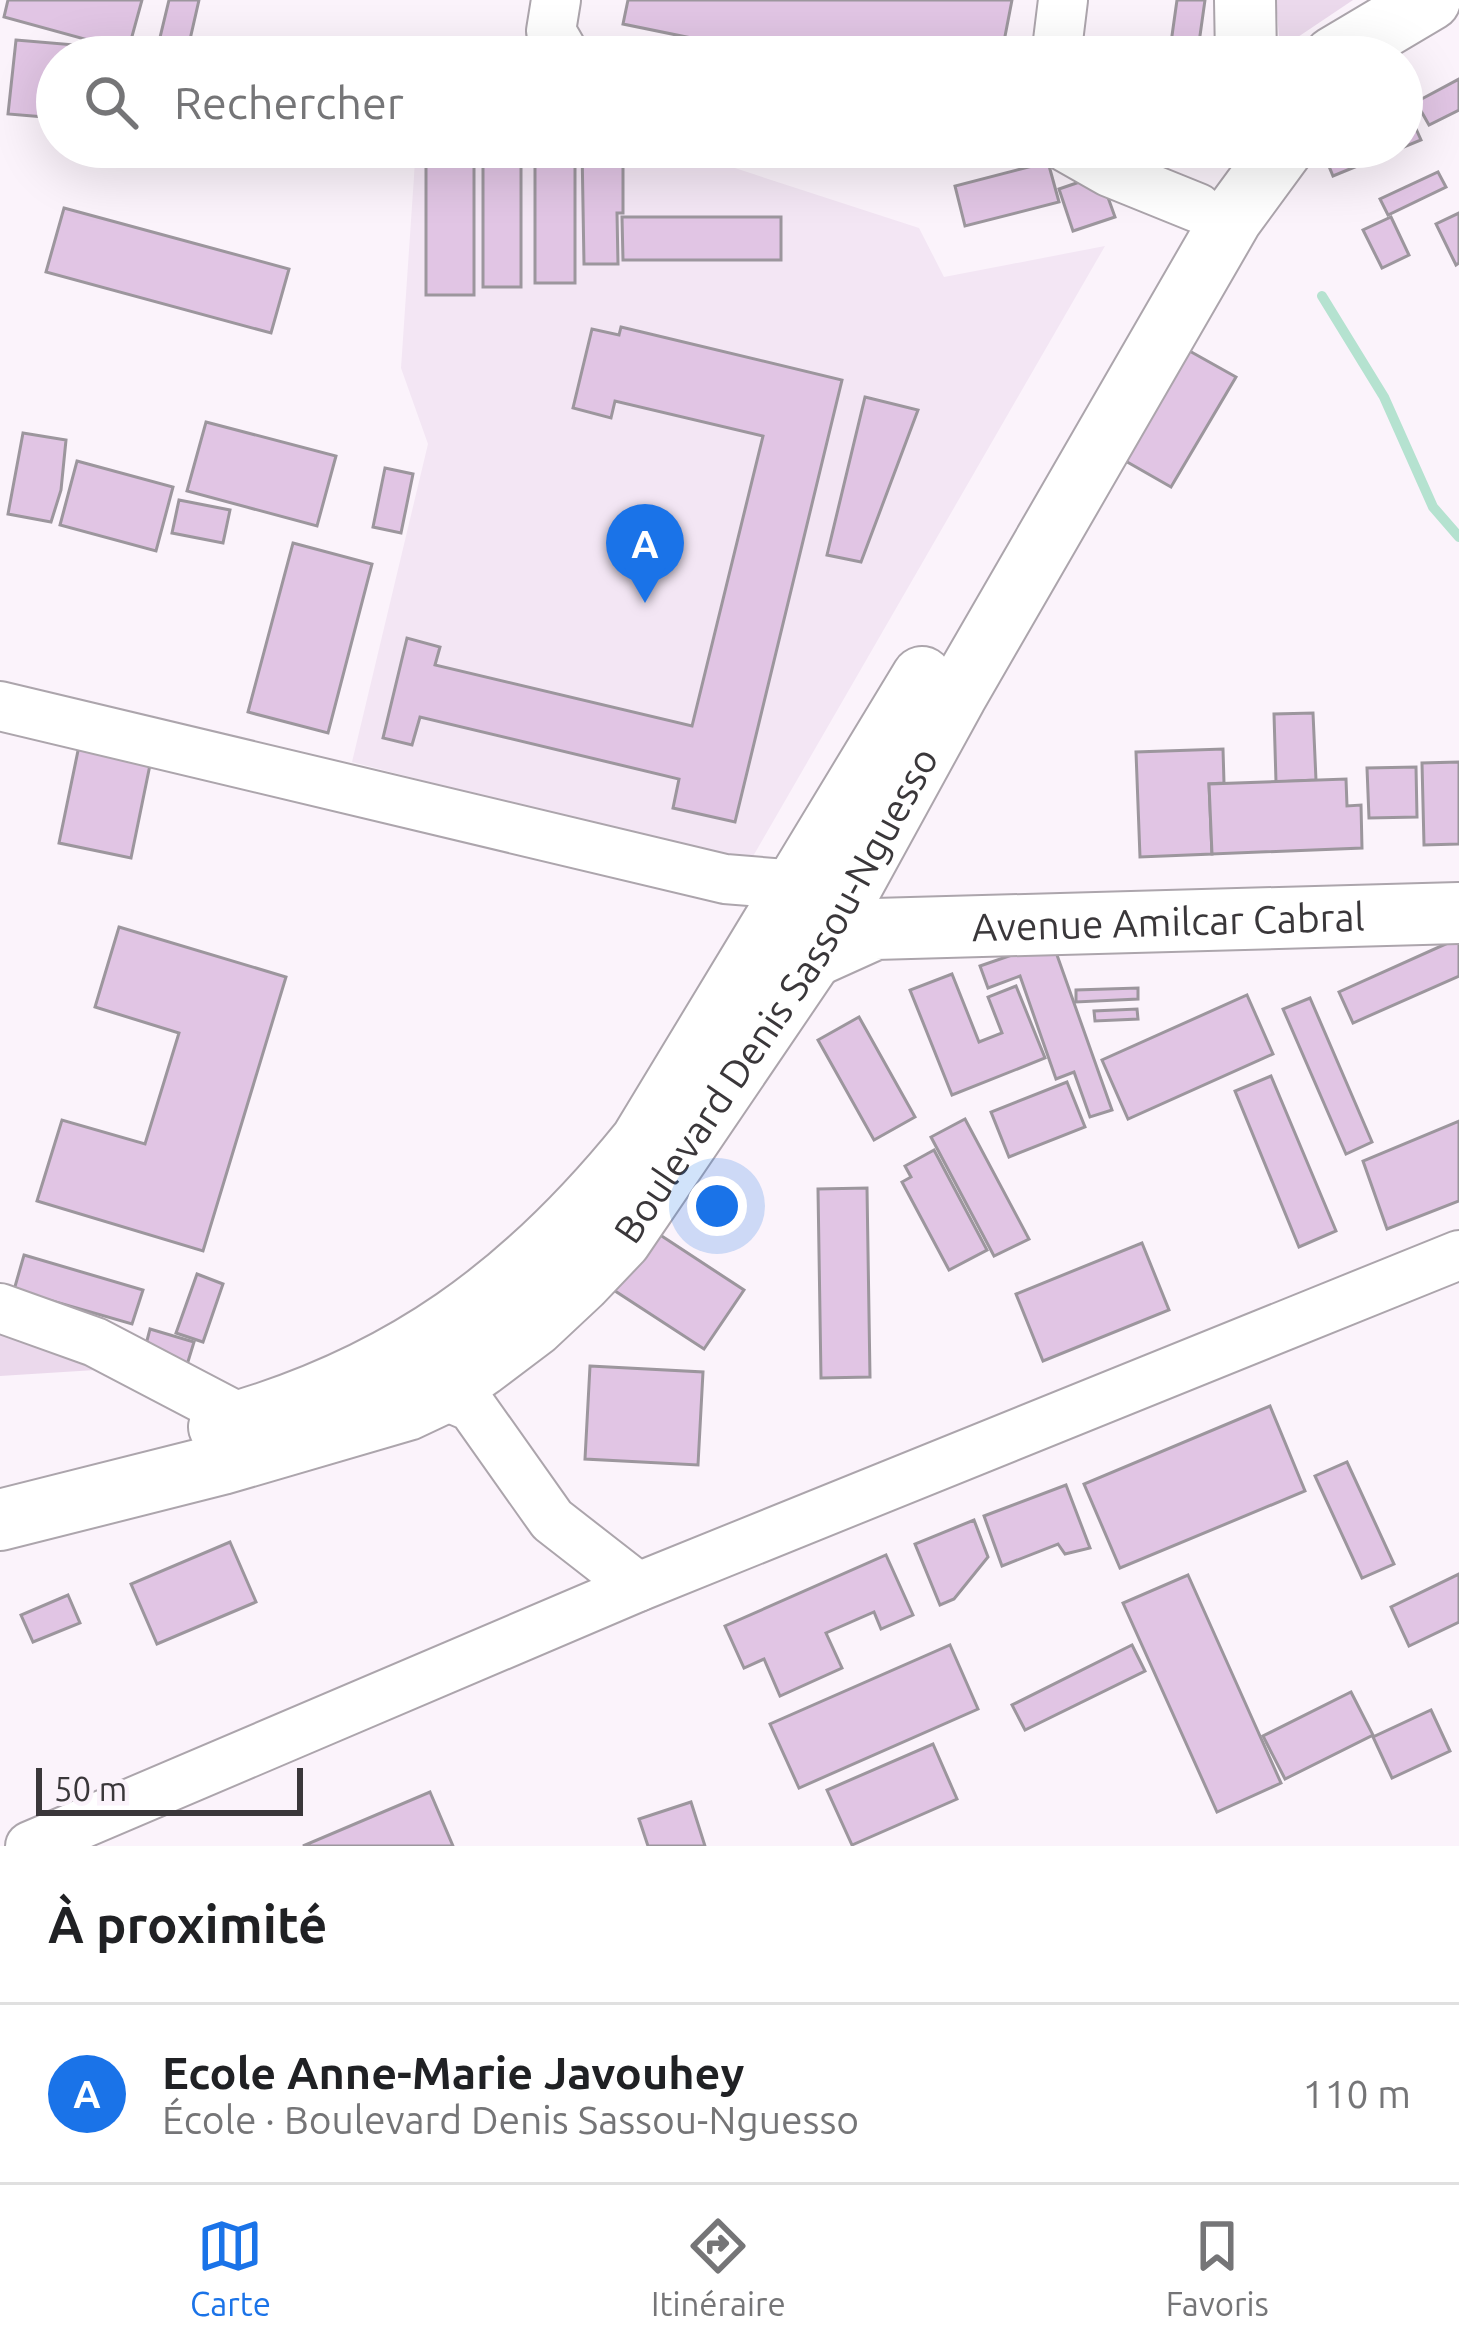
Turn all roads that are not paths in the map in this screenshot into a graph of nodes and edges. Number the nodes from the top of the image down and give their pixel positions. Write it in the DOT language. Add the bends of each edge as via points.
graph roads {
  1 [pos="556,0"];
  2 [pos="1064,0"];
  3 [pos="1245,0"];
  4 [pos="1430,0"];
  5 [pos="1459,22"];
  6 [pos="554,36"];
  7 [pos="1059,36"];
  8 [pos="1246,36"];
  9 [pos="1369,36"];
  10 [pos="1423,43"];
  11 [pos="1102,168"];
  12 [pos="1224,168"];
  13 [pos="1269,168"];
  14 [pos="1198,208"];
  15 [pos="0,706"];
  16 [pos="725,879"];
  17 [pos="839,905"];
  18 [pos="1459,913"];
  19 [pos="788,949"];
  20 [pos="1459,1255"];
  21 [pos="0,1308"];
  22 [pos="450,1369"];
  23 [pos="244,1420"];
  24 [pos="0,1486"];
  25 [pos="0,1520"];
  26 [pos="638,1587"];
  27 [pos="30,1846"];
  1 -- 6 [label="street"];
  2 -- 7 [label="street"];
  3 -- 8 [label="main road"];
  4 -- 9 [label="main road"];
  5 -- 10 [label="main road"];
  11 -- 14 [label="street"];
  12 -- 14 [label="main road, Boulevard Denis Sassou-Nguesso"];
  13 -- 17 [label="main road, Boulevard Denis Sassou-Nguesso" via="1232,218"];
  14 -- 17 [label="main road, Boulevard Denis Sassou-Nguesso"];
  15 -- 16 [label="street"];
  16 -- 17 [label="street"];
  16 -- 19 [label="street"];
  17 -- 18 [label="main road, Avenue Amilcar Cabral"];
  17 -- 19 [label="main road, Boulevard Denis Sassou-Nguesso"];
  19 -- 22 [label="main road, Boulevard Denis Sassou-Nguesso" via="620,1240 534,1326"];
  20 -- 26 [label="street"];
  21 -- 23 [label="street" via="95,1342"];
  22 -- 23 [label="main road, Boulevard Denis Sassou-Nguesso"];
  22 -- 25 [label="main road, Boulevard Denis Sassou-Nguesso" via="379,1420"];
  22 -- 26 [label="street" via="552,1520"];
  23 -- 24 [label="main road, Boulevard Denis Sassou-Nguesso"];
  26 -- 27 [label="street"];
}
